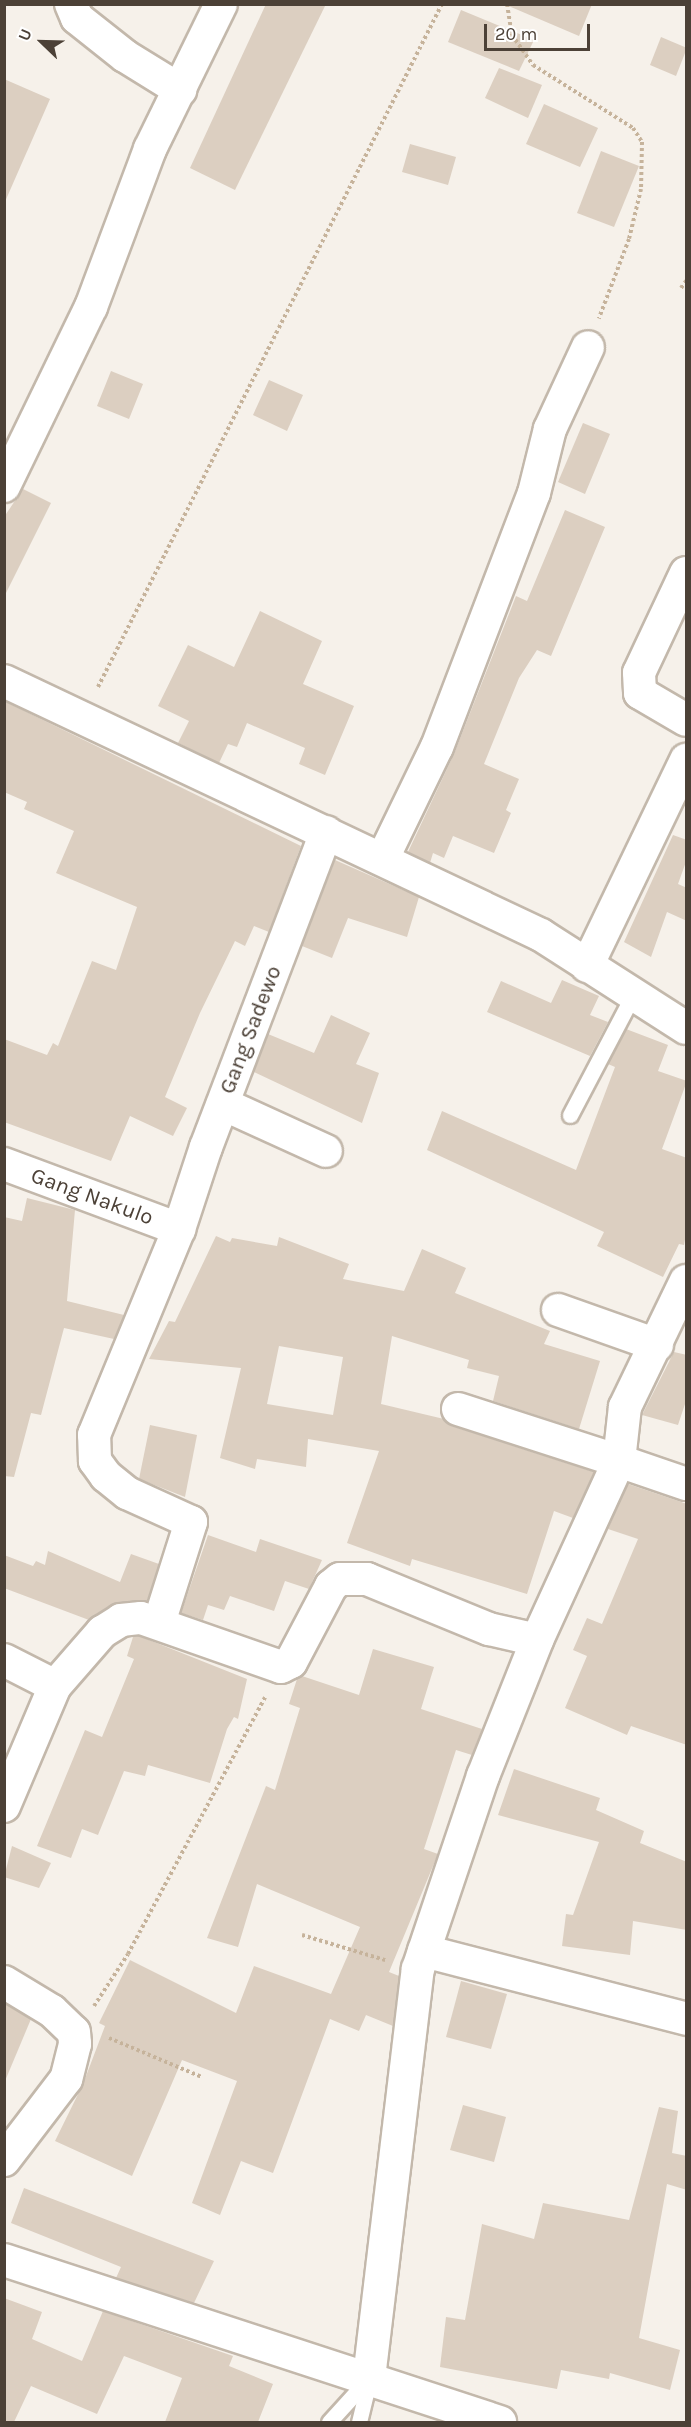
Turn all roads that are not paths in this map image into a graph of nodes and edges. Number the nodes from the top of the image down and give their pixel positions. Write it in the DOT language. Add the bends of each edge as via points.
graph roads {
  1 [pos="71,4"];
  2 [pos="221,4"];
  3 [pos="180,90"];
  4 [pos="588,347"];
  5 [pos="4,486"];
  6 [pos="687,573"];
  7 [pos="4,681"];
  8 [pos="687,720"];
  9 [pos="687,760"];
  10 [pos="326,832"];
  11 [pos="383,858"];
  12 [pos="587,966"];
  13 [pos="633,995"];
  14 [pos="687,1028"];
  15 [pos="223,1104"];
  16 [pos="570,1116"];
  17 [pos="327,1151"];
  18 [pos="4,1164"];
  19 [pos="179,1229"];
  20 [pos="687,1281"];
  21 [pos="558,1310"];
  22 [pos="657,1345"];
  23 [pos="458,1410"];
  24 [pos="619,1461"];
  25 [pos="687,1484"];
  26 [pos="159,1623"];
  27 [pos="537,1640"];
  28 [pos="4,1660"];
  29 [pos="55,1686"];
  30 [pos="4,1806"];
  31 [pos="421,1960"];
  32 [pos="4,1982"];
  33 [pos="687,2019"];
  34 [pos="4,2160"];
  35 [pos="4,2260"];
  36 [pos="369,2378"];
  37 [pos="329,2422"];
  38 [pos="359,2422"];
  39 [pos="500,2422"];
  1 -- 3 [label="street" via="77,18 125,57"];
  2 -- 3 [label="street"];
  3 -- 5 [label="street" via="150,149 91,307"];
  4 -- 11 [label="street" via="550,429 534,493 437,747"];
  6 -- 8 [label="street" via="639,673 640,693"];
  7 -- 10 [label="street"];
  9 -- 12 [label="street"];
  10 -- 11 [label="street"];
  10 -- 15 [label="street, Gang Sadewo"];
  11 -- 12 [label="street" via="542,935"];
  12 -- 13 [label="street"];
  13 -- 14 [label="street"];
  13 -- 16 [label="lane"];
  15 -- 17 [label="street"];
  15 -- 19 [label="street, Gang Sadewo"];
  18 -- 19 [label="street, Gang Nakulo"];
  19 -- 26 [label="street, Gang Sadewo" via="94,1435 95,1461 106,1476 127,1493 191,1522"];
  20 -- 22 [label="street"];
  21 -- 22 [label="street"];
  22 -- 24 [label="street" via="625,1407"];
  23 -- 24 [label="street"];
  24 -- 25 [label="street"];
  24 -- 27 [label="street"];
  26 -- 27 [label="street" via="281,1667 291,1662 331,1586 340,1580 367,1579 489,1629"];
  26 -- 29 [label="street" via="141,1618 121,1620 102,1632"];
  27 -- 31 [label="street" via="483,1776"];
  28 -- 29 [label="street"];
  29 -- 30 [label="street"];
  31 -- 33 [label="street"];
  31 -- 36 [label="street"];
  32 -- 34 [label="street" via="77,2029 66,2079"];
  35 -- 36 [label="street"];
  36 -- 37 [label="lane"];
  36 -- 38 [label="lane"];
  36 -- 39 [label="street"];
}
